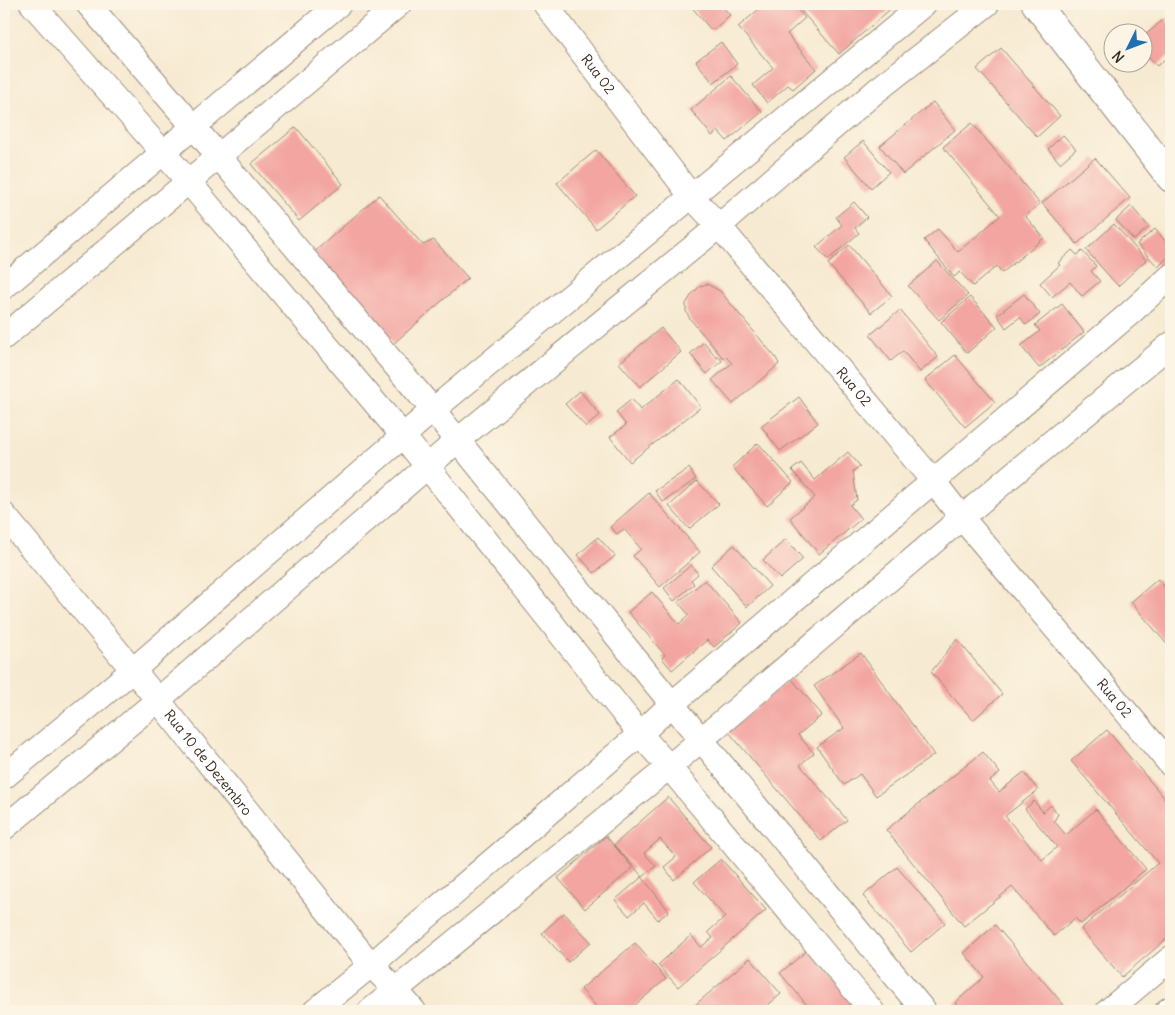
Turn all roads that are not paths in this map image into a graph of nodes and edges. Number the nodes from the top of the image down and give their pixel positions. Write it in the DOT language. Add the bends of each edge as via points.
graph roads {
  1 [pos="32,4"];
  2 [pos="88,4"];
  3 [pos="339,4"];
  4 [pos="399,4"];
  5 [pos="545,4"];
  6 [pos="924,4"];
  7 [pos="987,4"];
  8 [pos="1036,4"];
  9 [pos="193,126"];
  10 [pos="162,153"];
  11 [pos="218,156"];
  12 [pos="1171,178"];
  13 [pos="188,181"];
  14 [pos="691,196"];
  15 [pos="719,226"];
  16 [pos="1171,276"];
  17 [pos="4,287"];
  18 [pos="4,337"];
  19 [pos="1171,344"];
  20 [pos="433,410"];
  21 [pos="403,436"];
  22 [pos="458,440"];
  23 [pos="428,466"];
  24 [pos="934,482"];
  25 [pos="4,515"];
  26 [pos="962,518"];
  27 [pos="133,670"];
  28 [pos="158,700"];
  29 [pos="672,704"];
  30 [pos="640,734"];
  31 [pos="701,739"];
  32 [pos="1171,765"];
  33 [pos="669,767"];
  34 [pos="4,778"];
  35 [pos="4,828"];
  36 [pos="1171,958"];
  37 [pos="372,965"];
  38 [pos="396,989"];
  39 [pos="1171,1008"];
  40 [pos="315,1011"];
  41 [pos="370,1011"];
  42 [pos="414,1011"];
  43 [pos="872,1011"];
  44 [pos="924,1011"];
  45 [pos="1108,1011"];
  46 [pos="1167,1011"];
  1 -- 10 [label="street"];
  2 -- 9 [label="street"];
  3 -- 9 [label="street"];
  4 -- 11 [label="street"];
  5 -- 14 [label="street, Rua 02"];
  6 -- 14 [label="street"];
  7 -- 15 [label="street" via="876,91"];
  8 -- 12 [label="street"];
  9 -- 10 [label="street"];
  9 -- 11 [label="street"];
  10 -- 13 [label="street"];
  10 -- 17 [label="street"];
  11 -- 13 [label="street"];
  11 -- 20 [label="street"];
  13 -- 18 [label="street"];
  13 -- 21 [label="street"];
  14 -- 15 [label="street, Rua 02"];
  14 -- 20 [label="street"];
  15 -- 22 [label="street"];
  15 -- 24 [label="street, Rua 02"];
  16 -- 24 [label="street"];
  19 -- 26 [label="street"];
  20 -- 21 [label="street"];
  20 -- 22 [label="street"];
  21 -- 23 [label="street"];
  21 -- 27 [label="street"];
  22 -- 23 [label="street"];
  22 -- 29 [label="street"];
  23 -- 28 [label="street"];
  23 -- 30 [label="street"];
  24 -- 26 [label="street, Rua 02"];
  24 -- 29 [label="street"];
  25 -- 27 [label="street, Rua 10 de Dezembro"];
  26 -- 31 [label="street"];
  26 -- 32 [label="street, Rua 02"];
  27 -- 28 [label="street, Rua 10 de Dezembro"];
  27 -- 34 [label="street"];
  28 -- 35 [label="street"];
  28 -- 37 [label="street, Rua 10 de Dezembro"];
  29 -- 30 [label="street"];
  29 -- 31 [label="street"];
  30 -- 33 [label="street"];
  30 -- 37 [label="street"];
  31 -- 33 [label="street"];
  31 -- 44 [label="street"];
  33 -- 38 [label="street"];
  33 -- 43 [label="street"];
  36 -- 45 [label="street"];
  37 -- 38 [label="street, Rua 10 de Dezembro"];
  37 -- 40 [label="street"];
  38 -- 41 [label="street"];
  38 -- 42 [label="street, Rua 10 de Dezembro"];
  39 -- 46 [label="street"];
}
